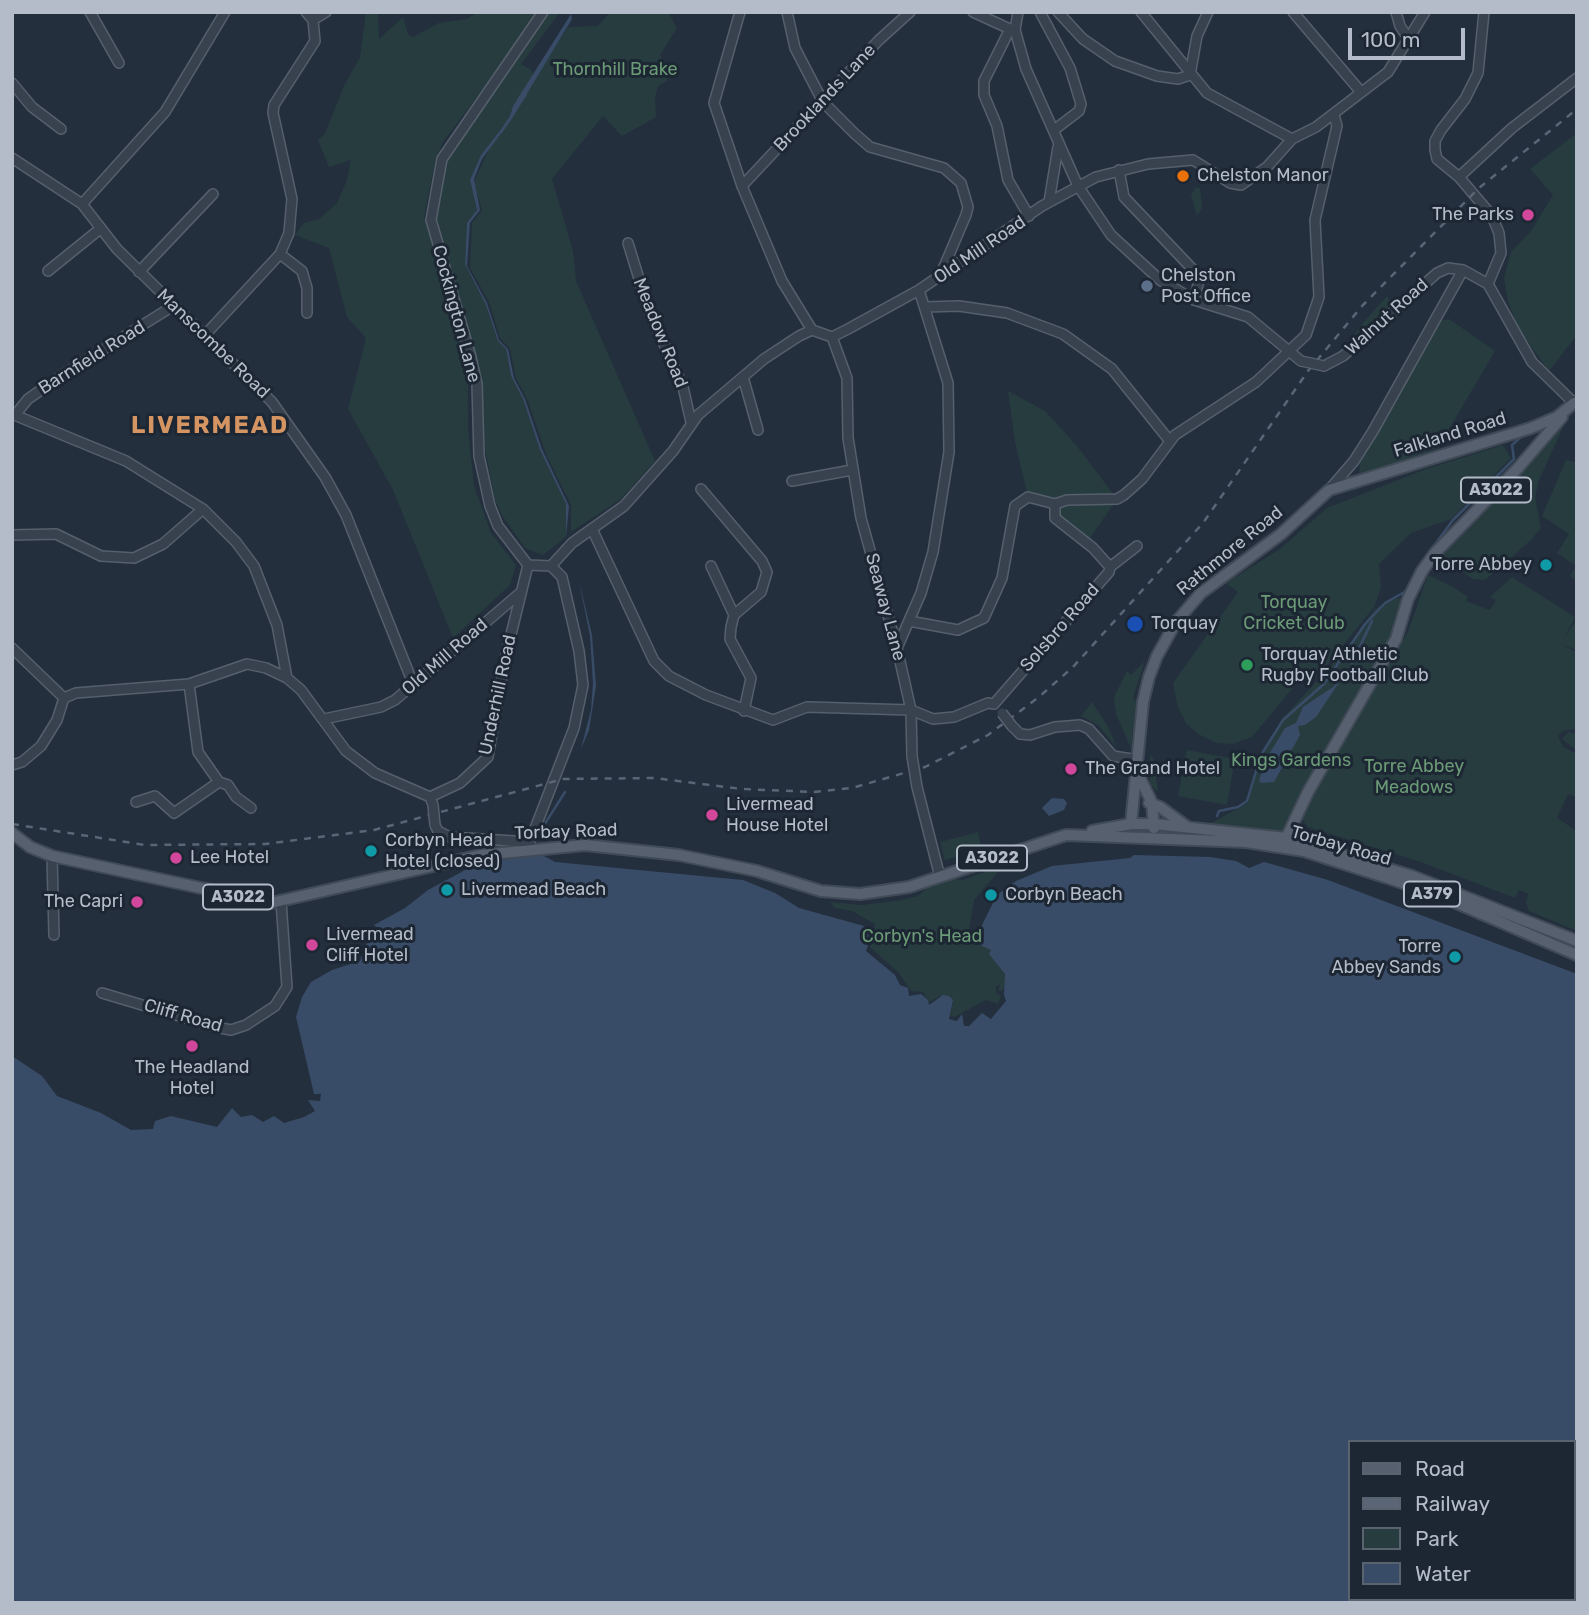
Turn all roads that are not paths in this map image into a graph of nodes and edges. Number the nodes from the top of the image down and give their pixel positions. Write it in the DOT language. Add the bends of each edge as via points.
graph roads {
  1 [pos="90,12"];
  2 [pos="225,12"];
  3 [pos="306,12"];
  4 [pos="326,12"];
  5 [pos="543,12"];
  6 [pos="740,12"];
  7 [pos="787,12"];
  8 [pos="910,12"];
  9 [pos="973,12"];
  10 [pos="1018,12"];
  11 [pos="1040,12"];
  12 [pos="1058,12"];
  13 [pos="1140,12"];
  14 [pos="1208,12"];
  15 [pos="1293,12"];
  16 [pos="1396,12"];
  17 [pos="1424,12"];
  18 [pos="1484,12"];
  19 [pos="313,20"];
  20 [pos="1012,30"];
  21 [pos="1410,41"];
  22 [pos="119,63"];
  23 [pos="1190,75"];
  24 [pos="1577,78"];
  25 [pos="12,83"];
  26 [pos="1361,92"];
  27 [pos="823,102"];
  28 [pos="1334,115"];
  29 [pos="61,129"];
  30 [pos="1054,130"];
  31 [pos="1292,139"];
  32 [pos="1058,146"];
  33 [pos="12,158"];
  34 [pos="1119,170"];
  35 [pos="1459,177"];
  36 [pos="742,186"];
  37 [pos="1078,186"];
  38 [pos="213,194"];
  39 [pos="1049,202"];
  40 [pos="82,204"];
  41 [pos="1029,216"];
  42 [pos="100,229"];
  43 [pos="628,243"];
  44 [pos="280,254"];
  45 [pos="1463,270"];
  46 [pos="48,271"];
  47 [pos="139,272"];
  48 [pos="940,278"];
  49 [pos="1488,284"];
  50 [pos="919,290"];
  51 [pos="1194,300"];
  52 [pos="173,306"];
  53 [pos="925,307"];
  54 [pos="307,313"];
  55 [pos="812,330"];
  56 [pos="205,335"];
  57 [pos="832,337"];
  58 [pos="1292,351"];
  59 [pos="743,377"];
  60 [pos="1576,403"];
  61 [pos="14,414"];
  62 [pos="691,422"];
  63 [pos="758,430"];
  64 [pos="1170,440"];
  65 [pos="1354,461"];
  66 [pos="852,470"];
  67 [pos="792,481"];
  68 [pos="1356,483"];
  69 [pos="701,489"];
  70 [pos="1329,490"];
  71 [pos="1055,504"];
  72 [pos="203,509"];
  73 [pos="593,529"];
  74 [pos="12,535"];
  75 [pos="1138,546"];
  76 [pos="528,565"];
  77 [pos="551,566"];
  78 [pos="711,566"];
  79 [pos="1110,567"];
  80 [pos="520,593"];
  81 [pos="734,615"];
  82 [pos="909,621"];
  83 [pos="12,648"];
  84 [pos="897,648"];
  85 [pos="287,678"];
  86 [pos="189,684"];
  87 [pos="414,686"];
  88 [pos="64,698"];
  89 [pos="994,704"];
  90 [pos="744,710"];
  91 [pos="911,710"];
  92 [pos="324,719"];
  93 [pos="1138,762"];
  94 [pos="12,765"];
  95 [pos="219,782"];
  96 [pos="432,801"];
  97 [pos="136,802"];
  98 [pos="1135,802"];
  99 [pos="1152,803"];
  100 [pos="251,808"];
  101 [pos="1131,824"];
  102 [pos="1155,824"];
  103 [pos="1188,827"];
  104 [pos="1081,834"];
  105 [pos="14,835"];
  106 [pos="1150,838"];
  107 [pos="1284,842"];
  108 [pos="528,845"];
  109 [pos="52,856"];
  110 [pos="940,877"];
  111 [pos="281,901"];
  112 [pos="54,935"];
  113 [pos="1577,941"];
  114 [pos="1577,955"];
  115 [pos="102,993"];
  1 -- 22 [label="street"];
  2 -- 40 [label="street" via="165,112"];
  3 -- 19 [label="street"];
  4 -- 19 [label="street"];
  5 -- 76 [label="street, Cockington Lane" via="442,159 431,220 477,384 479,456 487,495 498,526"];
  6 -- 36 [label="street" via="714,103"];
  7 -- 27 [label="street" via="795,48"];
  8 -- 27 [label="street, Brooklands Lane"];
  9 -- 20 [label="street"];
  10 -- 20 [label="street, Walnut Road"];
  11 -- 30 [label="street" via="1070,68 1081,104 1079,111"];
  12 -- 23 [label="street" via="1083,39 1115,61 1157,76 1178,79"];
  13 -- 23 [label="street"];
  14 -- 23 [label="street" via="1197,36"];
  15 -- 26 [label="street"];
  16 -- 21 [label="street"];
  17 -- 21 [label="street, Old Mill Road"];
  18 -- 35 [label="street" via="1481,57 1473,85 1435,141 1437,159"];
  19 -- 44 [label="street" via="315,41 274,105 292,199 291,226"];
  20 -- 30 [label="street, Walnut Road"];
  20 -- 41 [label="street" via="984,81 984,95 997,126 1008,180"];
  21 -- 26 [label="street, Old Mill Road" via="1388,72"];
  23 -- 31 [label="street" via="1207,93"];
  24 -- 35 [label="street"];
  25 -- 29 [label="street" via="32,107"];
  26 -- 28 [label="street, Old Mill Road"];
  27 -- 36 [label="street, Brooklands Lane"];
  27 -- 48 [label="street" via="870,147 944,168 961,183 968,207"];
  28 -- 31 [label="street, Old Mill Road"];
  28 -- 58 [label="street" via="1338,126 1315,219 1319,297 1307,335"];
  30 -- 32 [label="street, Walnut Road"];
  31 -- 34 [label="street, Old Mill Road" via="1241,185 1193,160"];
  32 -- 37 [label="street, Walnut Road"];
  32 -- 39 [label="street, Walnut Road"];
  33 -- 40 [label="street, Manscombe Road"];
  34 -- 37 [label="street, Old Mill Road"];
  34 -- 51 [label="street" via="1124,197 1200,277"];
  35 -- 49 [label="street" via="1484,205 1499,233 1501,253"];
  36 -- 55 [label="street" via="782,281"];
  37 -- 39 [label="street, Old Mill Road"];
  37 -- 51 [label="street, Walnut Road" via="1127,252 1160,280"];
  38 -- 47 [label="street"];
  39 -- 41 [label="street, Old Mill Road"];
  40 -- 42 [label="street, Manscombe Road"];
  41 -- 48 [label="street, Old Mill Road"];
  42 -- 46 [label="street"];
  42 -- 47 [label="street, Manscombe Road"];
  43 -- 62 [label="street, Meadow Road" via="648,308 683,387"];
  44 -- 54 [label="street" via="302,271"];
  44 -- 56 [label="street"];
  45 -- 49 [label="street"];
  45 -- 58 [label="street, Walnut Road, bridge" via="1448,268 1437,273 1343,356 1324,366 1301,361"];
  45 -- 65 [label="street, Rathmore Road"];
  47 -- 52 [label="street, Manscombe Road"];
  48 -- 50 [label="street, Old Mill Road"];
  49 -- 60 [label="street" via="1532,362"];
  50 -- 53 [label="street"];
  50 -- 57 [label="street, Old Mill Road"];
  51 -- 58 [label="street, Walnut Road" via="1248,317"];
  52 -- 56 [label="street, Manscombe Road"];
  52 -- 61 [label="street, Barnfield Road" via="64,374"];
  53 -- 64 [label="street" via="1007,313 1063,334 1112,369"];
  53 -- 82 [label="street" via="948,383 950,452 939,525"];
  55 -- 57 [label="street"];
  55 -- 59 [label="street"];
  56 -- 87 [label="street, Manscombe Road" via="272,402 325,477 366,560"];
  57 -- 66 [label="street, Seaway Lane" via="847,378"];
  58 -- 64 [label="street" via="1256,382"];
  59 -- 62 [label="street"];
  59 -- 63 [label="street"];
  60 -- 68 [label="main road, Falkland Road" via="1531,428"];
  60 -- 107 [label="main road, A3022" via="1422,571 1396,639"];
  61 -- 72 [label="street" via="126,461"];
  62 -- 73 [label="street" via="644,485"];
  64 -- 71 [label="street" via="1142,479 1117,499"];
  65 -- 68 [label="street" via="1351,472"];
  65 -- 70 [label="street, Rathmore Road"];
  66 -- 67 [label="street"];
  66 -- 84 [label="street, Seaway Lane"];
  68 -- 70 [label="main road, Falkland Road"];
  69 -- 81 [label="street" via="767,572 761,592"];
  70 -- 93 [label="main road, Rathmore Road" via="1281,534 1201,593 1176,622 1149,677"];
  71 -- 79 [label="street, Solsbro Road" via="1055,518"];
  71 -- 82 [label="street" via="1028,496 1015,506 1002,578 984,618 958,630"];
  72 -- 74 [label="street" via="163,544 134,558 102,556 56,534"];
  72 -- 85 [label="street" via="254,566 277,625"];
  73 -- 77 [label="street"];
  73 -- 90 [label="street" via="654,661 669,676"];
  75 -- 79 [label="street"];
  76 -- 77 [label="street"];
  76 -- 80 [label="street, Underhill Road"];
  77 -- 108 [label="street" via="565,584 583,685 572,735"];
  78 -- 81 [label="street" via="723,582"];
  79 -- 89 [label="street, Solsbro Road"];
  80 -- 87 [label="street, Old Mill Road"];
  80 -- 96 [label="street, Underhill Road" via="488,757 468,778"];
  81 -- 90 [label="street" via="730,639 751,678"];
  82 -- 84 [label="street"];
  83 -- 88 [label="street"];
  84 -- 91 [label="street, Seaway Lane"];
  85 -- 86 [label="street" via="247,664"];
  85 -- 92 [label="street"];
  86 -- 88 [label="street" via="76,693"];
  86 -- 95 [label="street" via="198,752"];
  87 -- 92 [label="street, Old Mill Road" via="381,707"];
  88 -- 94 [label="street" via="41,746"];
  89 -- 91 [label="street" via="933,719"];
  89 -- 93 [label="street, bridge" via="1020,734 1080,725 1113,756"];
  90 -- 91 [label="street" via="772,720 807,707"];
  91 -- 110 [label="street, Seaway Lane, bridge" via="917,787"];
  92 -- 96 [label="street" via="360,763"];
  93 -- 98 [label="main road, Rathmore Road"];
  93 -- 99 [label="main road"];
  95 -- 97 [label="street" via="174,813 155,796"];
  95 -- 100 [label="street"];
  96 -- 108 [label="street, bridge" via="435,825 450,837"];
  98 -- 99 [label="main road"];
  98 -- 101 [label="main road, Rathmore Road"];
  99 -- 102 [label="main road"];
  99 -- 103 [label="main road, A3022"];
  101 -- 102 [label="main road, Torbay Road / A3022"];
  101 -- 104 [label="main road, Torbay Road / A3022"];
  101 -- 106 [label="main road"];
  102 -- 103 [label="main road, Torbay Road / A3022"];
  102 -- 106 [label="main road"];
  103 -- 107 [label="main road, Torbay Road / A3022"];
  104 -- 106 [label="main road, Torbay Road / A3022"];
  104 -- 110 [label="main road, Torbay Road / A3022" via="1056,836"];
  105 -- 109 [label="main road, Torbay Road / A3022"];
  106 -- 107 [label="main road, Torbay Road / A3022"];
  107 -- 113 [label="main road, Torbay Road / A379" via="1412,876"];
  107 -- 114 [label="main road, Torbay Road / A379" via="1436,895"];
  108 -- 110 [label="main road, Torbay Road / A3022" via="658,852 840,893 892,891"];
  108 -- 111 [label="main road, Torbay Road / A3022"];
  109 -- 111 [label="main road, Torbay Road / A3022" via="218,893"];
  109 -- 112 [label="street"];
  111 -- 115 [label="street, Cliff Road" via="287,987 275,1006 246,1025 231,1030 216,1027"];
}
